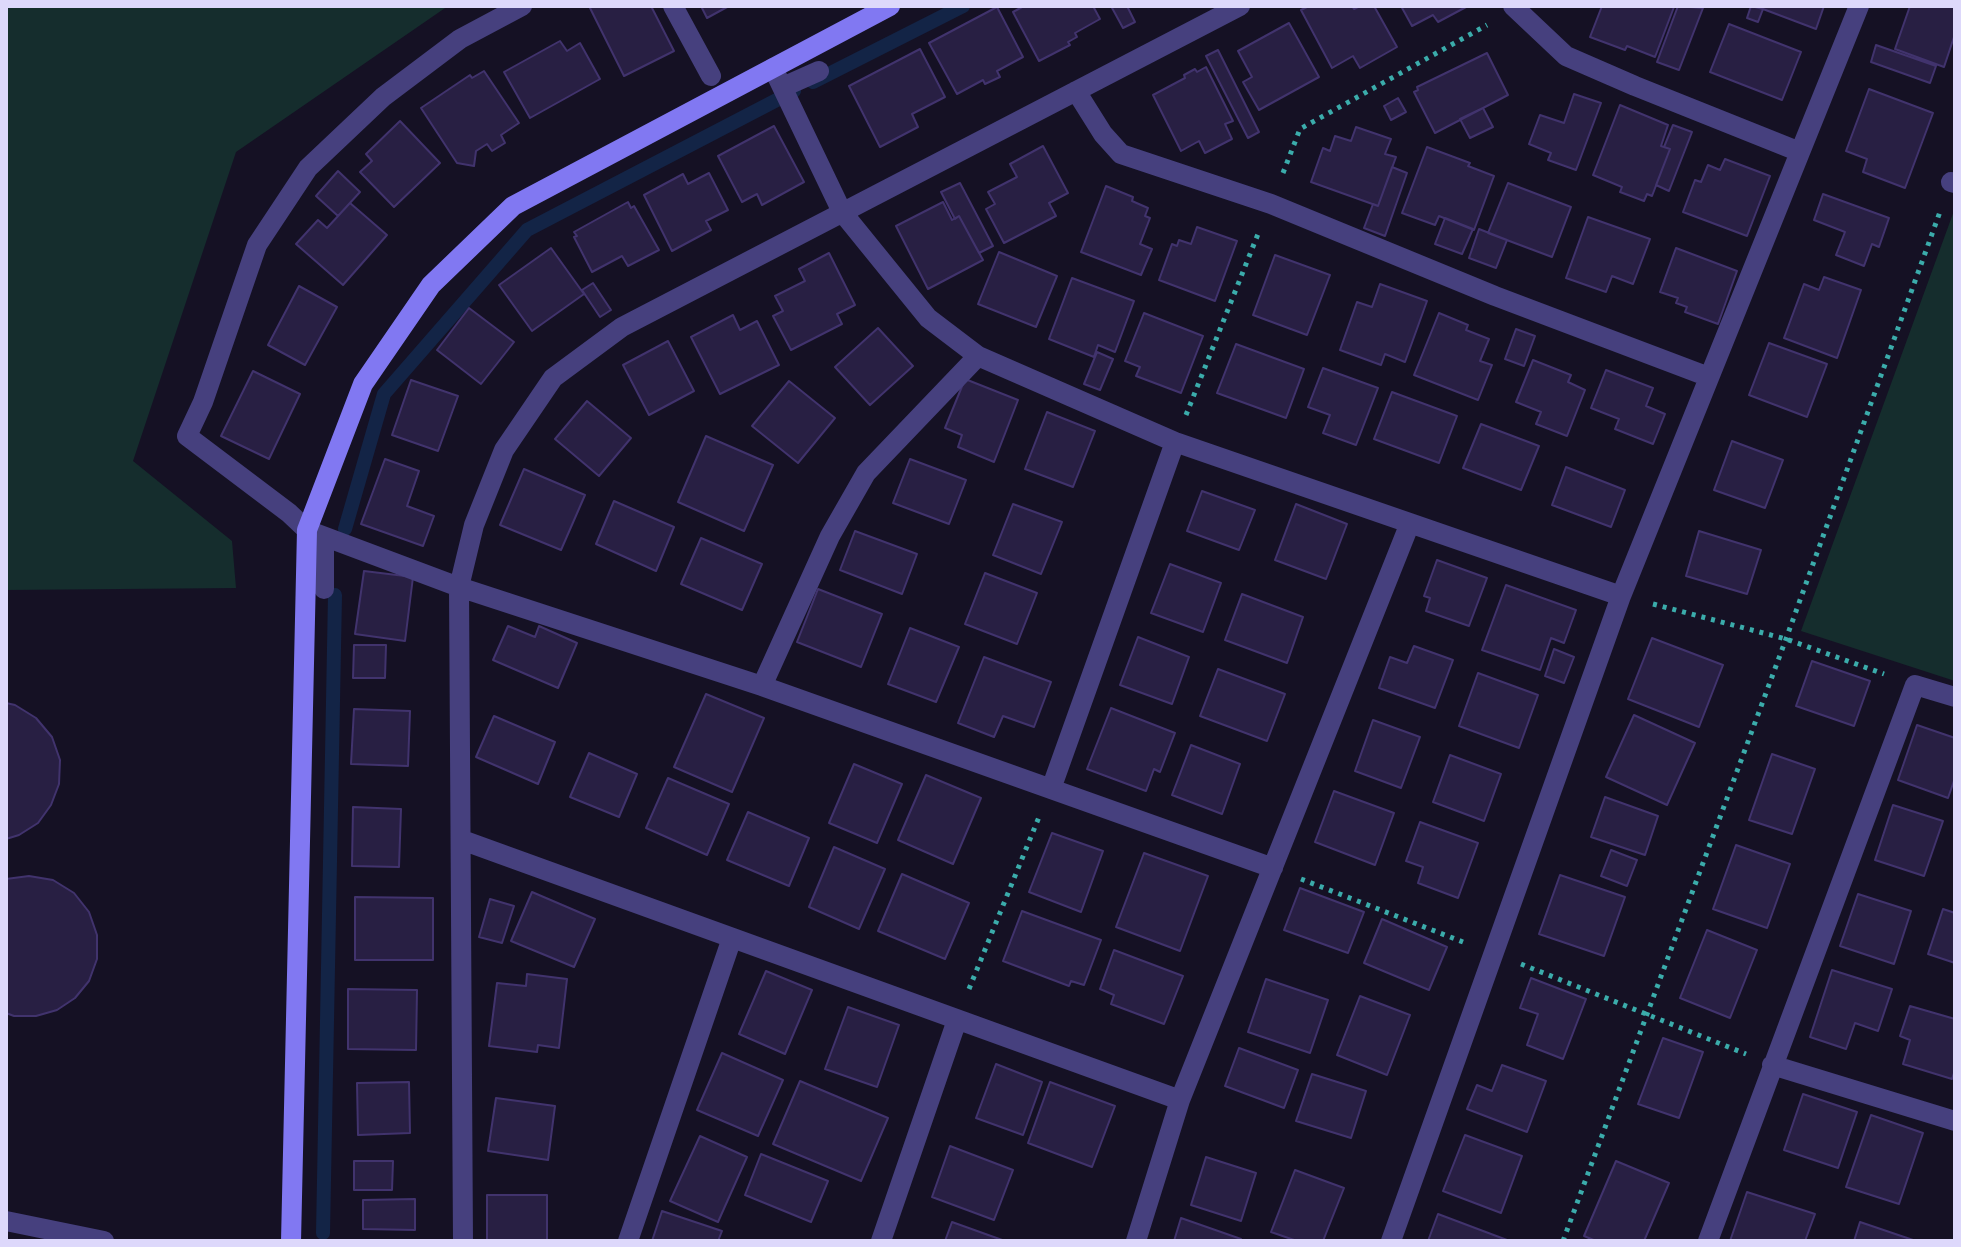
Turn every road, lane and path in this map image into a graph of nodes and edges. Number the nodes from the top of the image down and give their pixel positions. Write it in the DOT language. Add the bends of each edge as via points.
graph roads {
  1 [pos="522,6"];
  2 [pos="673,6"];
  3 [pos="890,6"];
  4 [pos="1240,6"];
  5 [pos="1513,6"];
  6 [pos="1859,6"];
  7 [pos="819,71"];
  8 [pos="711,76"];
  9 [pos="778,77"];
  10 [pos="1076,91"];
  11 [pos="1800,152"];
  12 [pos="1953,182"];
  13 [pos="842,212"];
  14 [pos="978,356"];
  15 [pos="1709,377"];
  16 [pos="1175,442"];
  17 [pos="1410,523"];
  18 [pos="316,534"];
  19 [pos="459,587"];
  20 [pos="324,589"];
  21 [pos="1621,596"];
  22 [pos="1786,639"];
  23 [pos="1915,685"];
  24 [pos="762,686"];
  25 [pos="1955,697"];
  26 [pos="1051,789"];
  27 [pos="462,840"];
  28 [pos="1273,868"];
  29 [pos="732,938"];
  30 [pos="957,1020"];
  31 [pos="1772,1065"];
  32 [pos="1180,1100"];
  33 [pos="1955,1121"];
  34 [pos="6,1221"];
  35 [pos="104,1241"];
  36 [pos="291,1241"];
  37 [pos="463,1241"];
  38 [pos="628,1241"];
  39 [pos="881,1241"];
  40 [pos="1136,1241"];
  41 [pos="1391,1241"];
  42 [pos="1563,1241"];
  43 [pos="1708,1241"];
  1 -- 18 [label="street" via="460,39 383,97 308,168 257,245 187,436"];
  2 -- 8 [label="street"];
  3 -- 9 [label="street"];
  4 -- 10 [label="street"];
  5 -- 11 [label="street" via="1566,56"];
  6 -- 11 [label="street"];
  7 -- 9 [label="street"];
  9 -- 13 [label="street"];
  9 -- 18 [label="street" via="513,206 431,285 363,384"];
  10 -- 13 [label="street"];
  10 -- 15 [label="street" via="1121,154 1271,204"];
  11 -- 15 [label="street"];
  12 -- 22 [label="path"];
  13 -- 14 [label="street" via="928,318"];
  13 -- 19 [label="street" via="622,327 553,378 504,450 474,525"];
  14 -- 16 [label="street"];
  14 -- 24 [label="street" via="866,473 830,536"];
  15 -- 21 [label="street"];
  16 -- 17 [label="street"];
  16 -- 26 [label="street"];
  17 -- 21 [label="street"];
  17 -- 28 [label="street"];
  18 -- 19 [label="street"];
  18 -- 20 [label="street"];
  18 -- 36 [label="street"];
  19 -- 24 [label="street"];
  19 -- 27 [label="street"];
  21 -- 22 [label="path"];
  21 -- 41 [label="street"];
  22 -- 23 [label="path"];
  22 -- 42 [label="path"];
  23 -- 25 [label="street"];
  23 -- 31 [label="street"];
  24 -- 26 [label="street"];
  26 -- 28 [label="street"];
  26 -- 30 [label="path"];
  27 -- 29 [label="street"];
  27 -- 37 [label="street"];
  28 -- 32 [label="street"];
  29 -- 30 [label="street"];
  29 -- 38 [label="street"];
  30 -- 32 [label="street"];
  30 -- 39 [label="street"];
  31 -- 33 [label="street"];
  31 -- 43 [label="street"];
  32 -- 40 [label="street"];
  34 -- 35 [label="street"];
}
